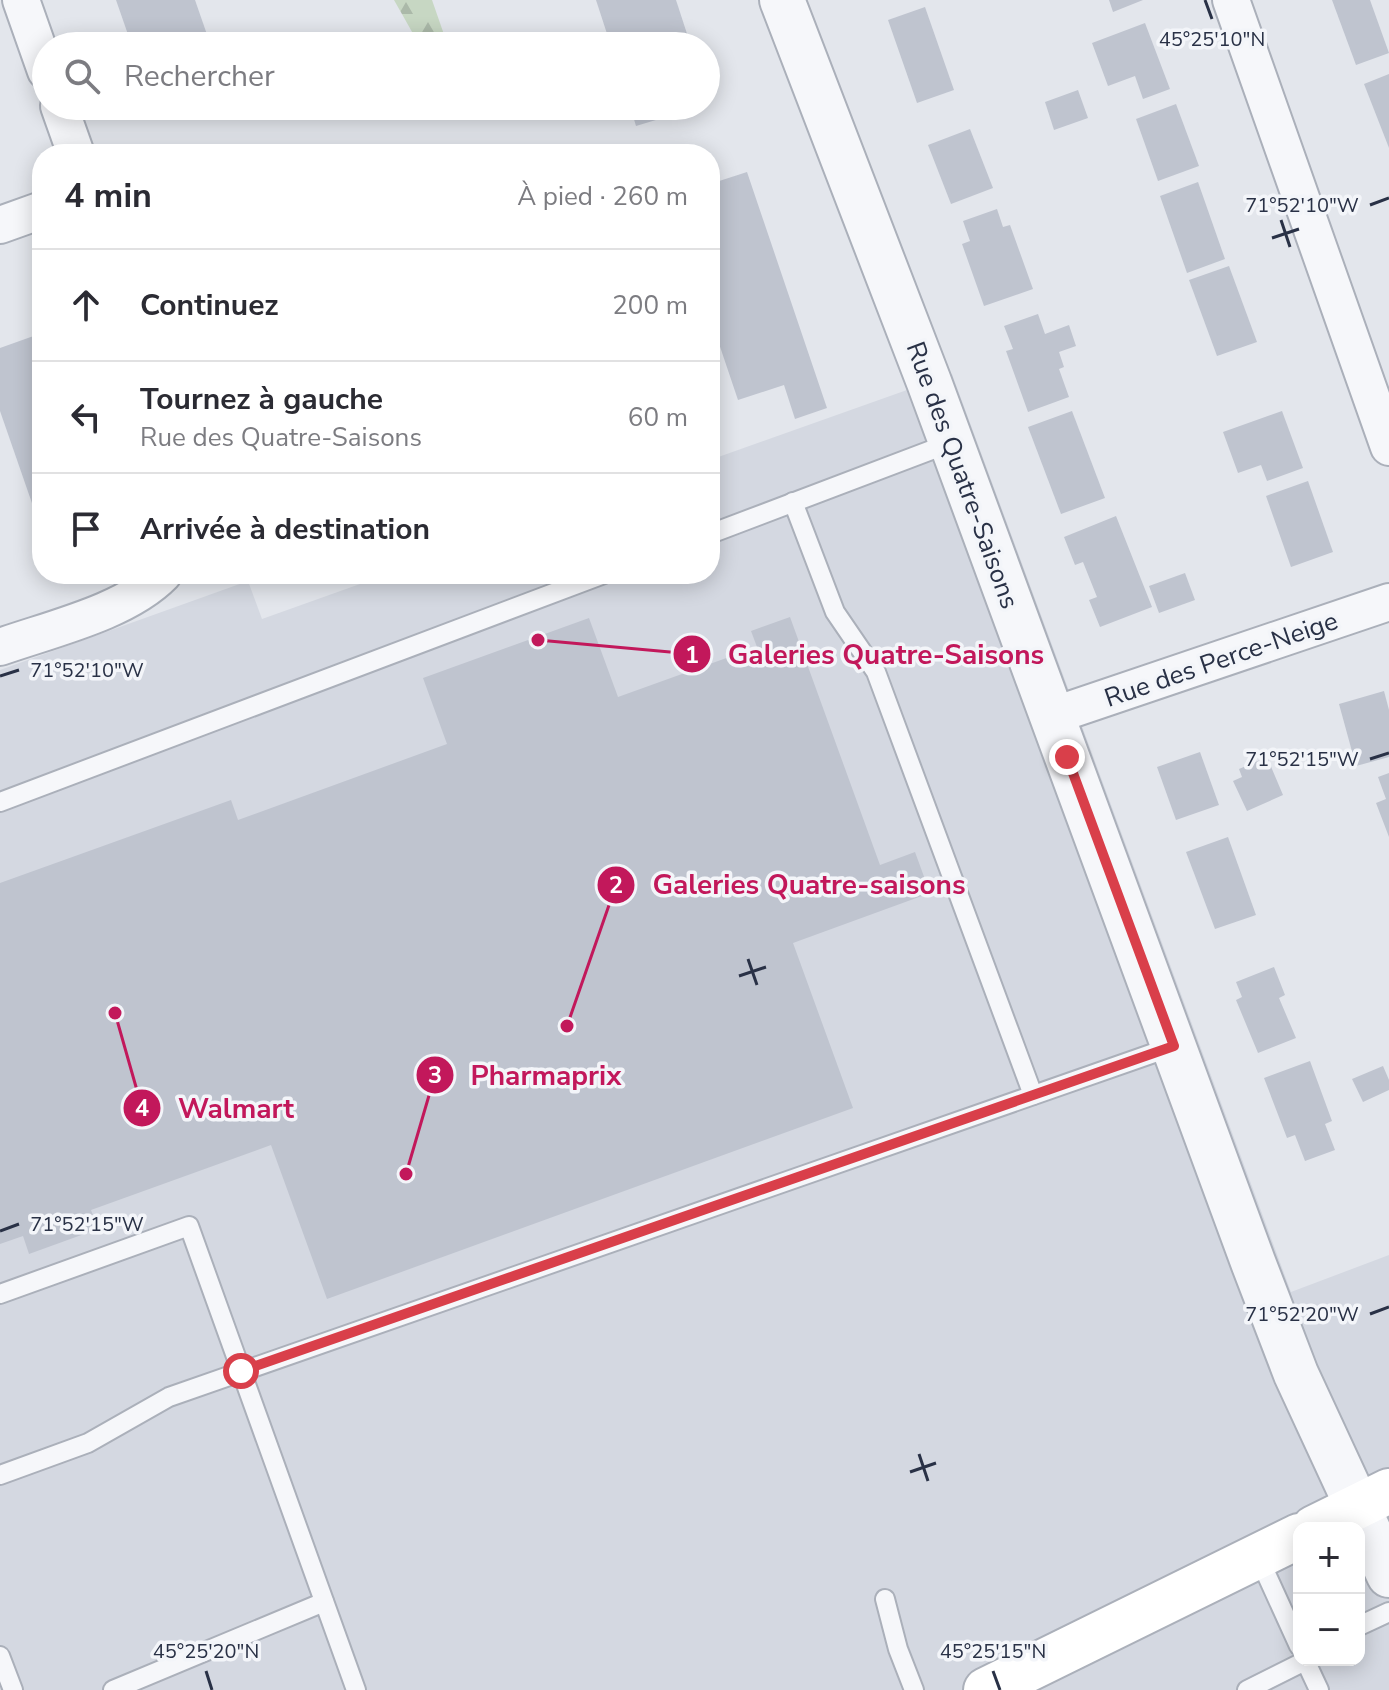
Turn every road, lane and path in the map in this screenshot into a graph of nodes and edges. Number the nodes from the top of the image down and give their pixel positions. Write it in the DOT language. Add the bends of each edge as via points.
graph roads {
  1 [pos="21,0"];
  2 [pos="782,0"];
  3 [pos="1231,0"];
  4 [pos="32,32"];
  5 [pos="64,120"];
  6 [pos="72,144"];
  7 [pos="32,214"];
  8 [pos="0,225"];
  9 [pos="950,443"];
  10 [pos="1389,447"];
  11 [pos="793,502"];
  12 [pos="720,530"];
  13 [pos="152,584"];
  14 [pos="578,584"];
  15 [pos="1389,602"];
  16 [pos="0,647"];
  17 [pos="1052,716"];
  18 [pos="0,802"];
  19 [pos="1174,1046"];
  20 [pos="1033,1095"];
  21 [pos="0,1294"];
  22 [pos="241,1371"];
  23 [pos="0,1475"];
  24 [pos="1373,1499"];
  25 [pos="1326,1522"];
  26 [pos="1293,1539"];
  27 [pos="1258,1556"];
  28 [pos="1389,1575"];
  29 [pos="885,1599"];
  30 [pos="324,1602"];
  31 [pos="1389,1612"];
  32 [pos="1365,1623"];
  33 [pos="1293,1633"];
  34 [pos="0,1656"];
  35 [pos="1293,1663"];
  36 [pos="1308,1666"];
  37 [pos="13,1690"];
  38 [pos="113,1690"];
  39 [pos="356,1690"];
  40 [pos="914,1690"];
  41 [pos="986,1690"];
  42 [pos="1247,1690"];
  43 [pos="1319,1690"];
  1 -- 4 [label="street"];
  2 -- 9 [label="street, Rue des Quatre-Saisons"];
  3 -- 10 [label="street"];
  5 -- 6 [label="street"];
  7 -- 8 [label="street"];
  9 -- 11 [label="lane"];
  9 -- 17 [label="street, Rue des Quatre-Saisons"];
  11 -- 12 [label="lane"];
  11 -- 20 [label="lane" via="835,612 876,672"];
  13 -- 16 [label="street" via="125,602"];
  14 -- 18 [label="lane"];
  15 -- 17 [label="street, Rue des Perce-Neige"];
  17 -- 19 [label="street, Rue des Quatre-Saisons"];
  19 -- 20 [label="lane"];
  19 -- 24 [label="street, Rue des Quatre-Saisons" via="1296,1374"];
  20 -- 22 [label="lane"];
  21 -- 22 [label="lane" via="189,1226"];
  22 -- 23 [label="lane" via="169,1397 88,1443"];
  22 -- 30 [label="lane"];
  24 -- 25 [label="main road"];
  24 -- 28 [label="street, Rue des Quatre-Saisons"];
  26 -- 27 [label="main road"];
  27 -- 33 [label="lane"];
  27 -- 41 [label="main road"];
  29 -- 40 [label="lane"];
  30 -- 38 [label="lane"];
  30 -- 39 [label="lane"];
  31 -- 32 [label="lane"];
  34 -- 37 [label="lane"];
  35 -- 42 [label="lane"];
  36 -- 43 [label="lane"];
}
